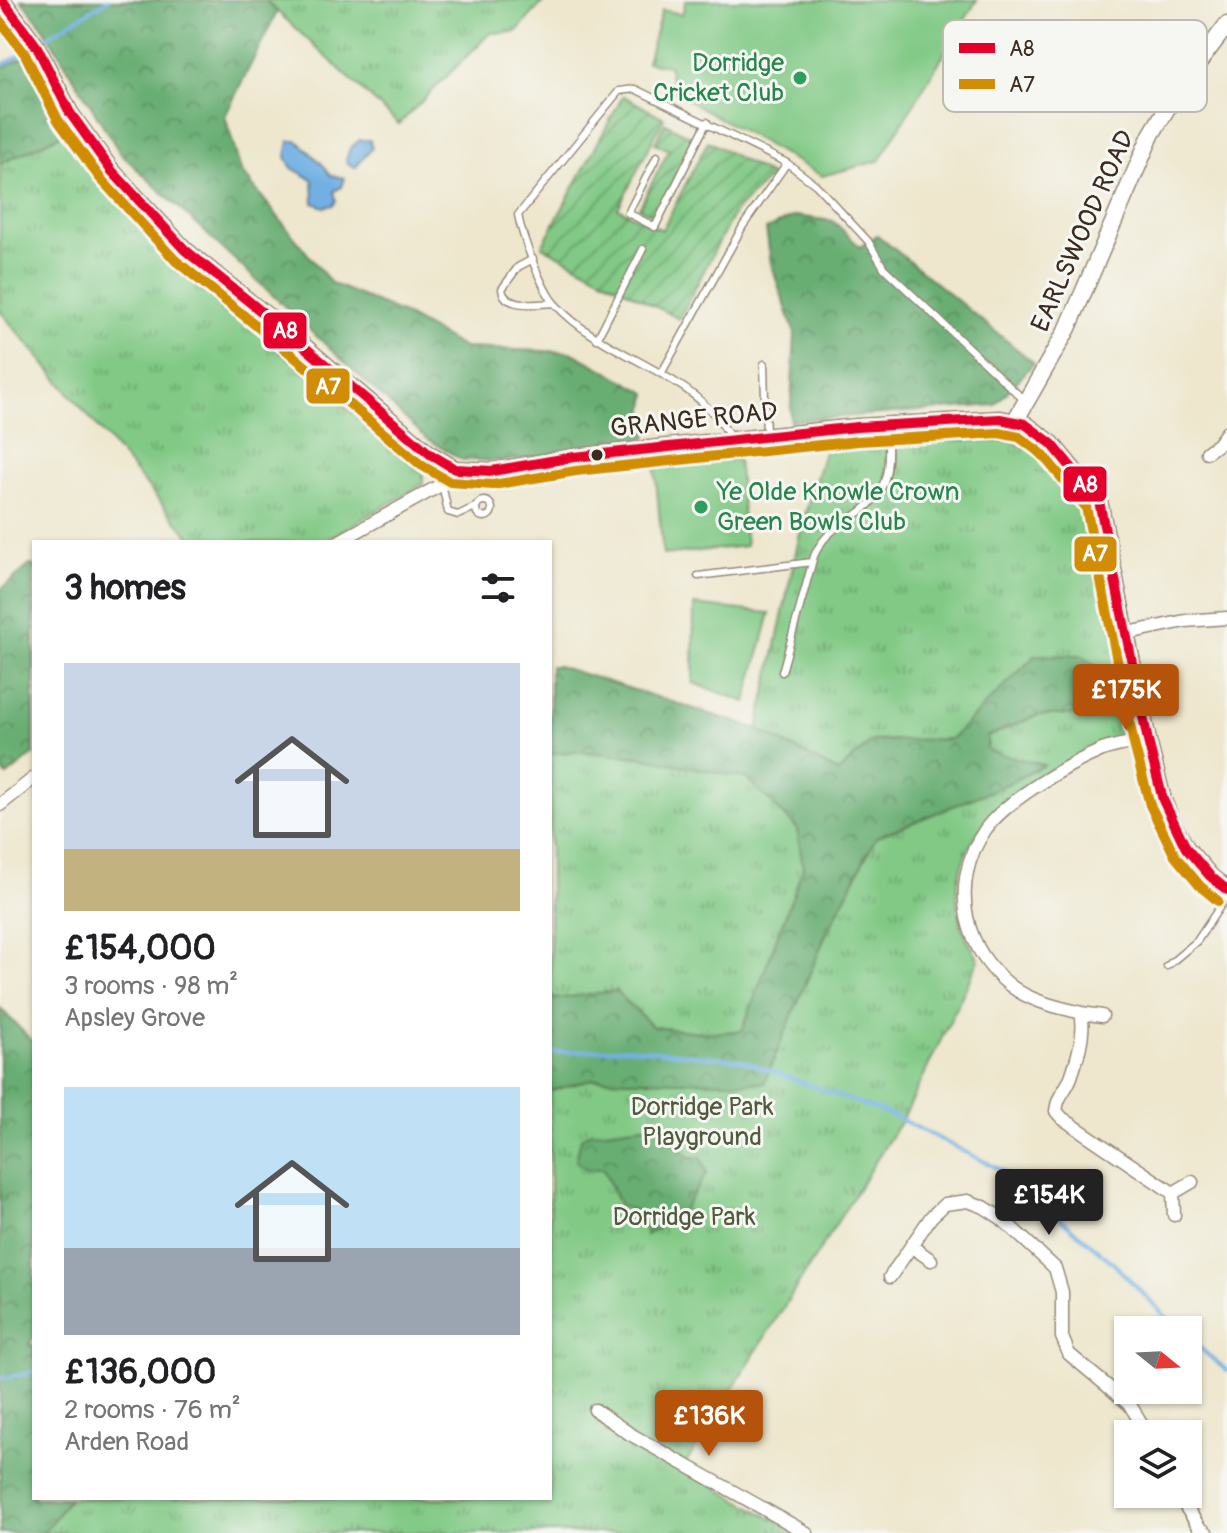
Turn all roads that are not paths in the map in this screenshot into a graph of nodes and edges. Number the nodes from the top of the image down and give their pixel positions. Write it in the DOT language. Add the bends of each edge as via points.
graph roads {
  1 [pos="2,0"];
  2 [pos="1227,25"];
  3 [pos="1207,51"];
  4 [pos="1165,112"];
  5 [pos="707,122"];
  6 [pos="657,156"];
  7 [pos="787,163"];
  8 [pos="643,249"];
  9 [pos="533,259"];
  10 [pos="553,303"];
  11 [pos="597,339"];
  12 [pos="764,364"];
  13 [pos="661,374"];
  14 [pos="1026,402"];
  15 [pos="1015,421"];
  16 [pos="887,426"];
  17 [pos="1227,432"];
  18 [pos="766,437"];
  19 [pos="731,440"];
  20 [pos="1207,452"];
  21 [pos="455,469"];
  22 [pos="442,484"];
  23 [pos="475,507"];
  24 [pos="342,540"];
  25 [pos="812,562"];
  26 [pos="698,576"];
  27 [pos="1227,618"];
  28 [pos="1128,633"];
  29 [pos="782,672"];
  30 [pos="1148,741"];
  31 [pos="32,780"];
  32 [pos="0,805"];
  33 [pos="1227,890"];
  34 [pos="1227,896"];
  35 [pos="1167,966"];
  36 [pos="1081,1013"];
  37 [pos="1102,1016"];
  38 [pos="1192,1182"];
  39 [pos="1173,1193"];
  40 [pos="1174,1215"];
  41 [pos="911,1246"];
  42 [pos="931,1260"];
  43 [pos="890,1277"];
  44 [pos="595,1410"];
  45 [pos="1139,1420"];
  46 [pos="1186,1508"];
  47 [pos="807,1533"];
  48 [pos="1207,1533"];
  1 -- 21 [label="main road" via="37,47 70,113 111,170 185,250 430,454"];
  2 -- 3 [label="main road, EARLSWOOD ROAD"];
  4 -- 14 [label="main road, EARLSWOOD ROAD" via="1068,328"];
  5 -- 6 [label="lane" via="653,230 628,213"];
  5 -- 7 [label="lane"];
  5 -- 9 [label="lane" via="635,89 619,91 518,215"];
  7 -- 13 [label="lane" via="743,226"];
  7 -- 14 [label="lane" via="816,185 868,241 884,268"];
  8 -- 11 [label="lane"];
  9 -- 10 [label="lane"];
  9 -- 10 [label="lane" via="518,267 502,296 525,304"];
  10 -- 11 [label="lane"];
  11 -- 13 [label="lane"];
  12 -- 18 [label="lane"];
  13 -- 19 [label="lane" via="705,405"];
  14 -- 15 [label="main road, EARLSWOOD ROAD"];
  15 -- 16 [label="main road, GRANGE ROAD"];
  15 -- 28 [label="main road" via="1052,444 1099,501"];
  16 -- 18 [label="main road, GRANGE ROAD"];
  16 -- 25 [label="lane" via="889,468 880,493 821,540"];
  17 -- 20 [label="street"];
  18 -- 19 [label="main road, GRANGE ROAD"];
  19 -- 21 [label="main road, GRANGE ROAD" via="504,470"];
  21 -- 22 [label="street"];
  22 -- 23 [label="lane" via="448,512 458,515"];
  22 -- 24 [label="street"];
  25 -- 26 [label="lane"];
  25 -- 29 [label="lane"];
  27 -- 28 [label="street"];
  28 -- 30 [label="main road"];
  30 -- 33 [label="main road" via="1179,837"];
  30 -- 36 [label="street" via="1102,750 1035,787 986,828 965,876 968,924 984,959 1017,990"];
  31 -- 32 [label="street"];
  34 -- 35 [label="lane" via="1197,941"];
  36 -- 37 [label="street"];
  36 -- 39 [label="street" via="1071,1079 1057,1099 1056,1111"];
  38 -- 39 [label="street"];
  39 -- 40 [label="street"];
  41 -- 42 [label="street"];
  41 -- 43 [label="street"];
  41 -- 45 [label="street" via="945,1204 968,1201 1001,1218 1055,1268 1062,1292 1062,1337 1069,1354 1130,1405"];
  44 -- 47 [label="street"];
  46 -- 48 [label="street"];
}
